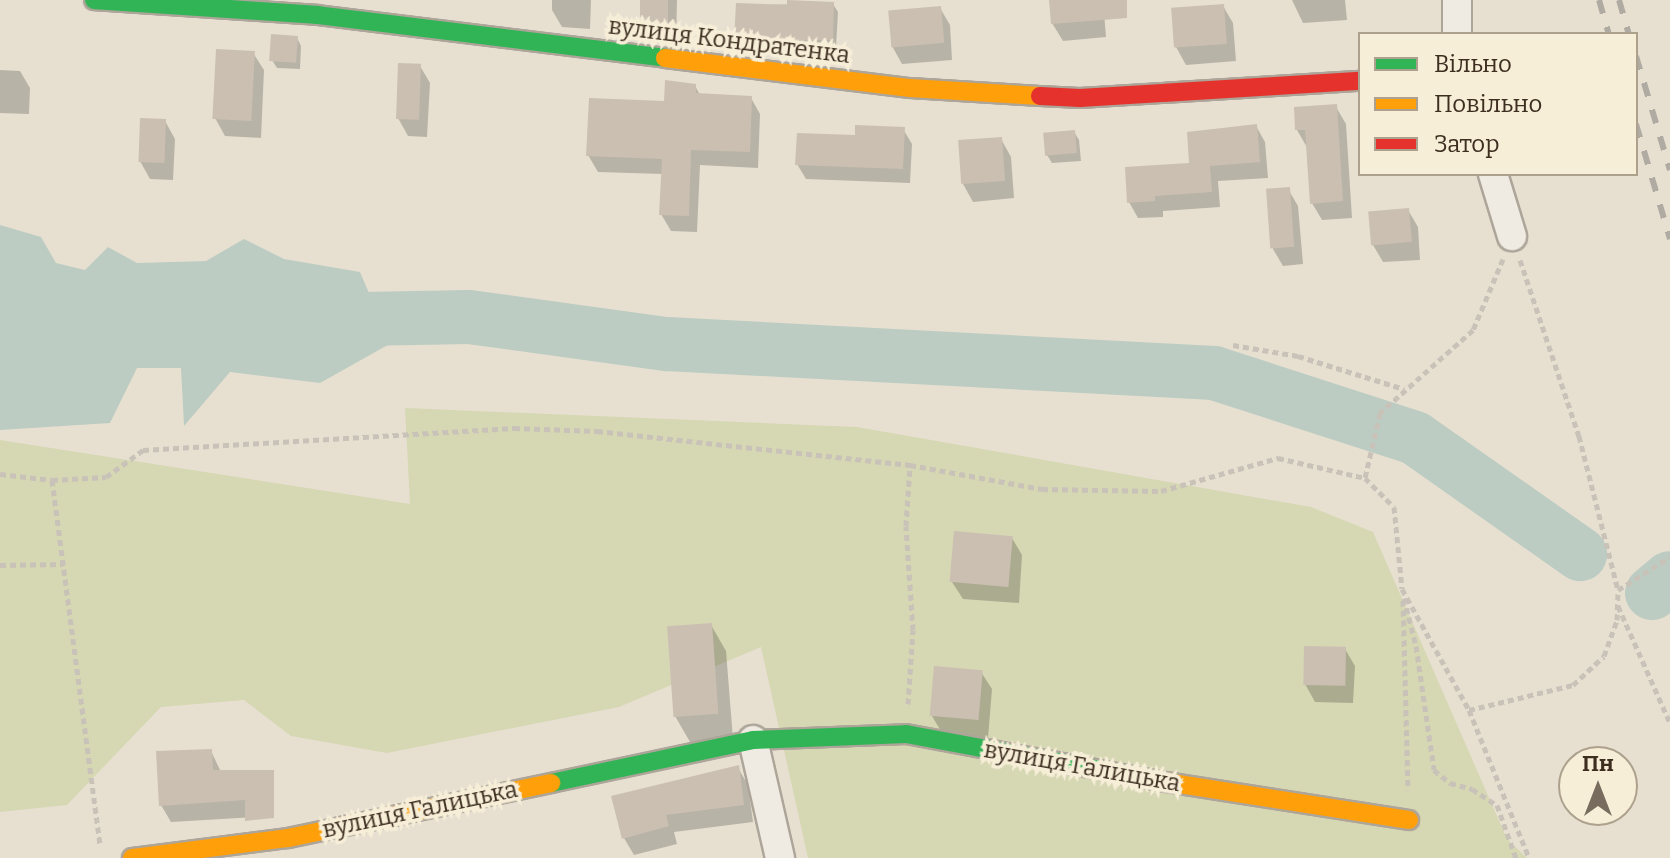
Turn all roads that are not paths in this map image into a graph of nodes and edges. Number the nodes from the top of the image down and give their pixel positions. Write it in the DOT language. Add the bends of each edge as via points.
graph roads {
  1 [pos="94,0"];
  2 [pos="1457,0"];
  3 [pos="1457,32"];
  4 [pos="1358,81"];
  5 [pos="1494,176"];
  6 [pos="1512,236"];
  7 [pos="753,740"];
  8 [pos="1409,820"];
  9 [pos="132,858"];
  10 [pos="780,858"];
  1 -- 4 [label="street, вулиця Кондратенка" via="317,15 910,88 1080,98"];
  2 -- 3 [label="street"];
  5 -- 6 [label="street"];
  7 -- 8 [label="street, вулиця Галицька" via="906,734 1252,798"];
  7 -- 9 [label="street, вулиця Галицька" via="288,838"];
  7 -- 10 [label="street"];
}
